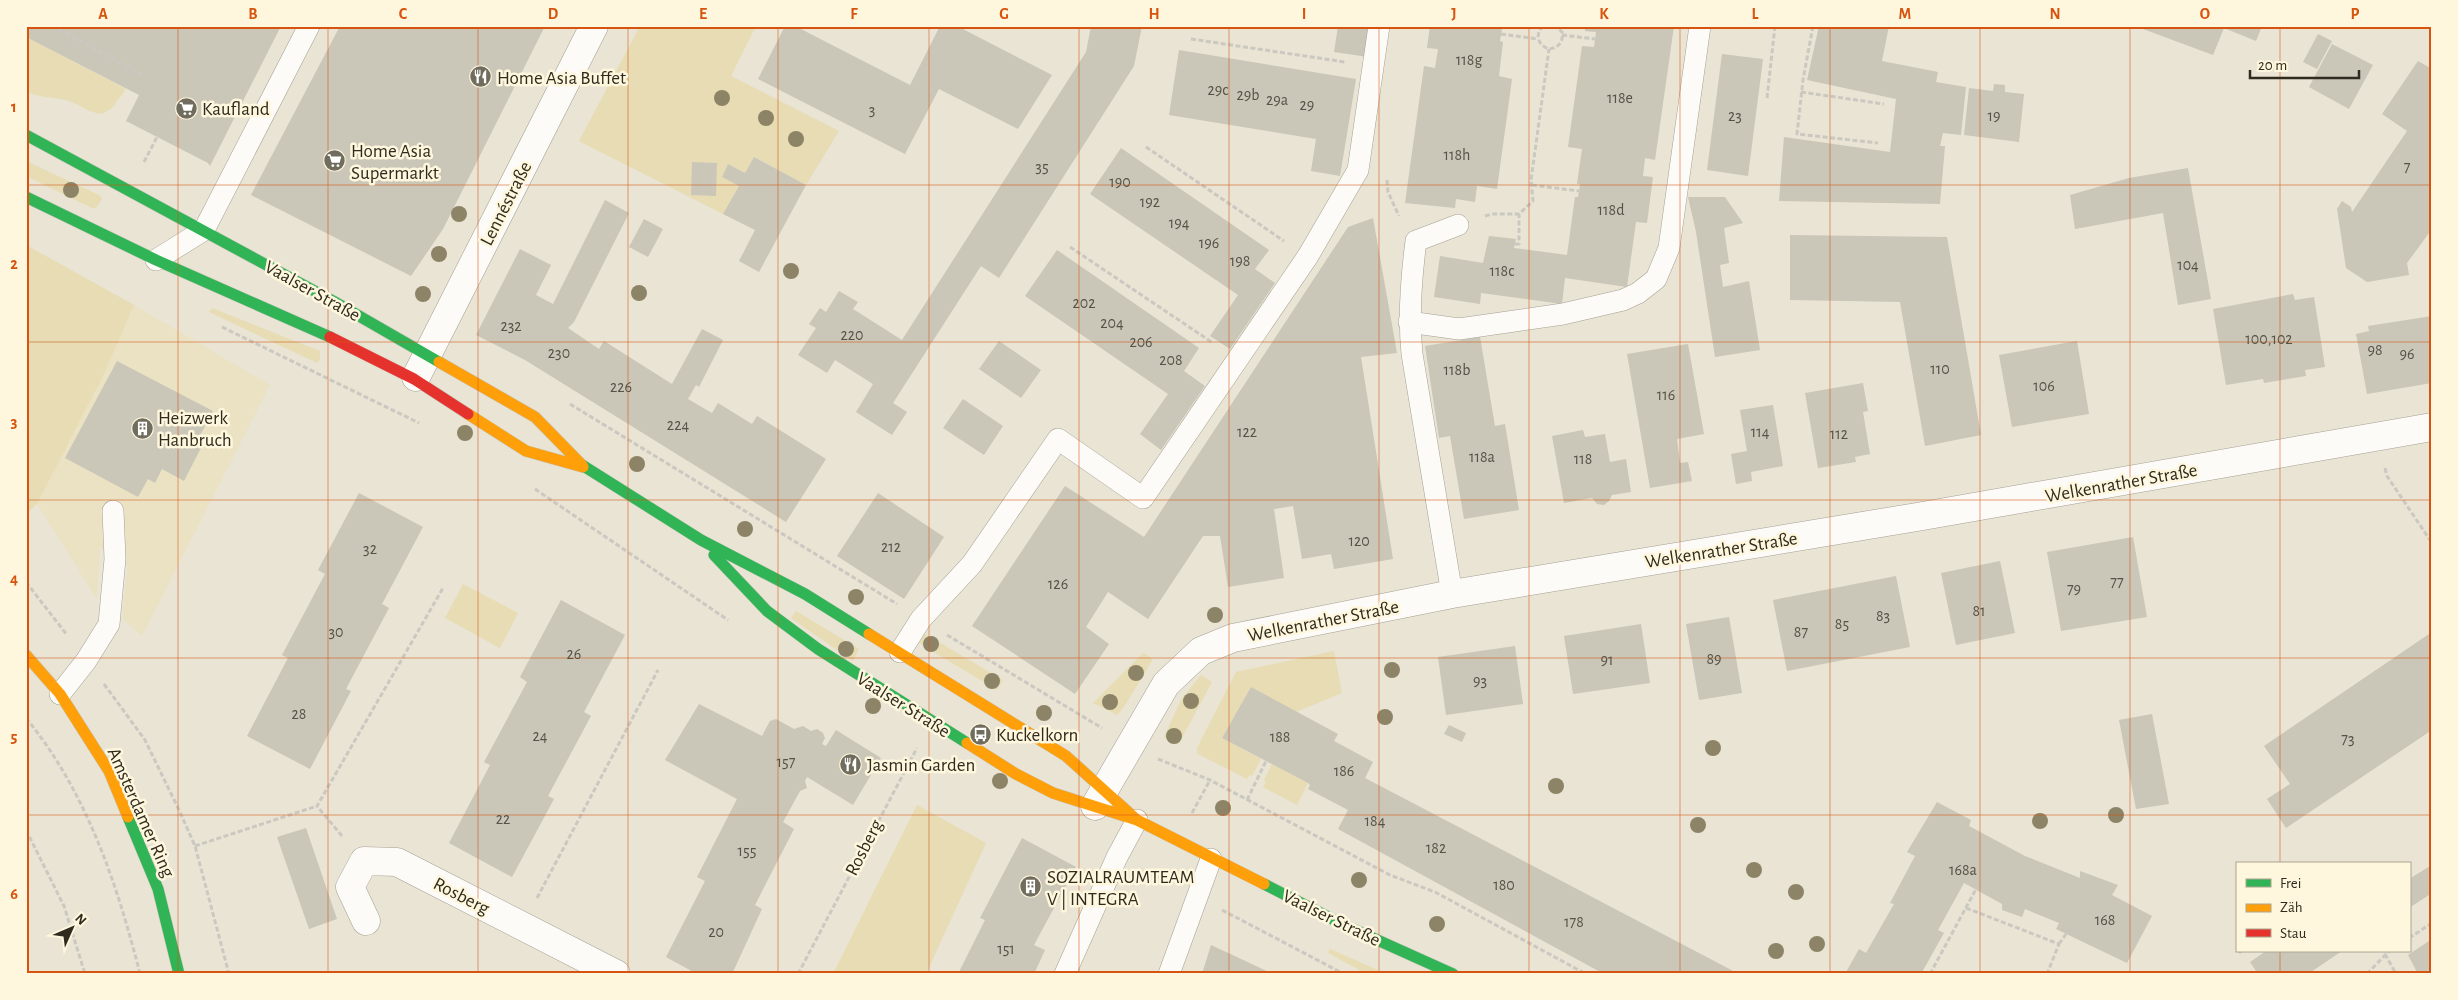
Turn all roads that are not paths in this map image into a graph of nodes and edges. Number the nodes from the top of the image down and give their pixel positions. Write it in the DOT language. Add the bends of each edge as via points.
graph roads {
  1 [pos="309,26"];
  2 [pos="594,26"];
  3 [pos="1379,26"];
  4 [pos="1700,26"];
  5 [pos="26,135"];
  6 [pos="26,197"];
  7 [pos="1458,225"];
  8 [pos="204,230"];
  9 [pos="156,260"];
  10 [pos="1409,322"];
  11 [pos="428,355"];
  12 [pos="414,379"];
  13 [pos="2432,427"];
  14 [pos="585,468"];
  15 [pos="113,511"];
  16 [pos="701,540"];
  17 [pos="1452,594"];
  18 [pos="900,652"];
  19 [pos="26,655"];
  20 [pos="60,694"];
  21 [pos="1099,798"];
  22 [pos="1137,820"];
  23 [pos="1211,859"];
  24 [pos="366,921"];
  25 [pos="179,974"];
  26 [pos="616,974"];
  27 [pos="1065,974"];
  28 [pos="1169,974"];
  29 [pos="1453,974"];
  1 -- 8 [label="lane"];
  2 -- 11 [label="street, Lennéstraße"];
  3 -- 18 [label="lane" via="1358,170 1308,256 1143,498 1058,438 972,564 921,619"];
  4 -- 10 [label="lane" via="1668,248 1656,279 1623,300 1563,314 1460,329"];
  5 -- 8 [label="main road, Vaalser Straße"];
  6 -- 9 [label="main road, Vaalser Straße"];
  7 -- 10 [label="lane" via="1416,241 1409,287"];
  8 -- 9 [label="lane"];
  8 -- 11 [label="main road, Vaalser Straße"];
  9 -- 12 [label="main road, Vaalser Straße" via="308,326"];
  10 -- 17 [label="lane"];
  11 -- 12 [label="street, Lennéstraße"];
  11 -- 14 [label="main road, Vaalser Straße" via="535,417"];
  12 -- 14 [label="main road, Vaalser Straße" via="526,451"];
  13 -- 17 [label="street, Welkenrather Straße"];
  14 -- 16 [label="main road, Vaalser Straße"];
  15 -- 20 [label="lane" via="115,559 109,624"];
  16 -- 18 [label="main road, Vaalser Straße" via="805,594"];
  16 -- 21 [label="main road, Vaalser Straße" via="767,611 818,649 1016,774 1053,793"];
  17 -- 21 [label="street, Welkenrather Straße" via="1233,638 1201,651 1166,684"];
  18 -- 21 [label="main road, Vaalser Straße" via="1066,756"];
  19 -- 20 [label="main road, Amsterdamer Ring"];
  20 -- 25 [label="main road, Amsterdamer Ring" via="109,771 158,889"];
  21 -- 22 [label="main road, Vaalser Straße"];
  21 -- 22 [label="main road, Vaalser Straße"];
  22 -- 23 [label="main road, Vaalser Straße"];
  22 -- 27 [label="lane"];
  23 -- 28 [label="lane"];
  23 -- 29 [label="main road, Vaalser Straße" via="1344,925"];
  24 -- 26 [label="street, Rosberg" via="350,887 364,861 397,862"];
}
